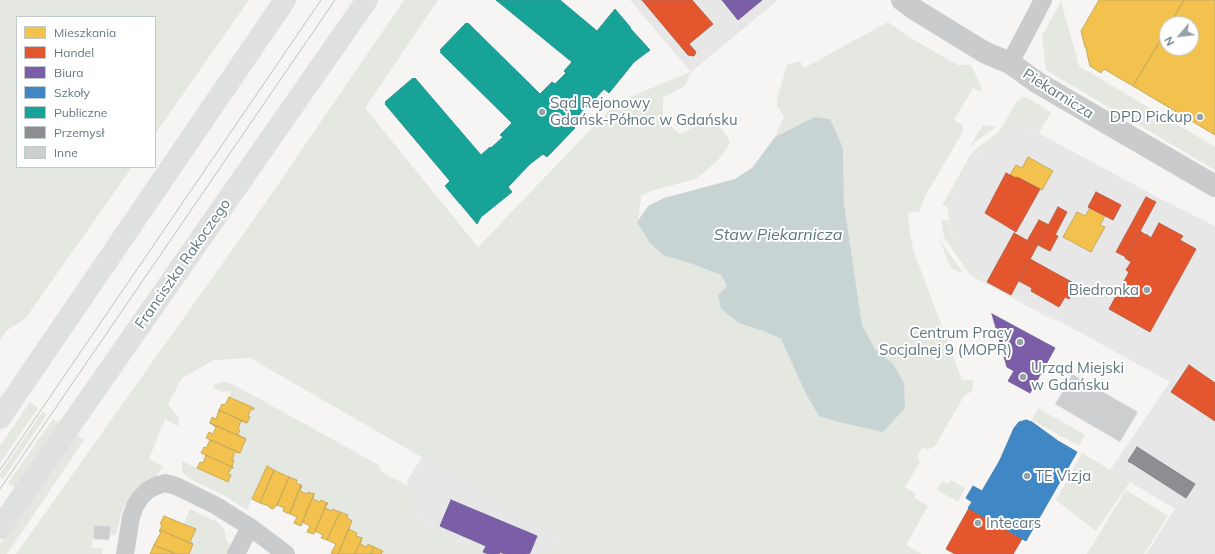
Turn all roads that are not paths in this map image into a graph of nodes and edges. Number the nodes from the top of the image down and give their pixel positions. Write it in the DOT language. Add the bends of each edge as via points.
graph roads {
  1 [pos="285,0"];
  2 [pos="367,0"];
  3 [pos="902,0"];
  4 [pos="1043,0"];
  5 [pos="1010,63"];
  6 [pos="1215,186"];
  7 [pos="0,418"];
  8 [pos="250,526"];
  9 [pos="0,528"];
  10 [pos="125,554"];
  11 [pos="236,554"];
  12 [pos="286,554"];
  1 -- 7 [label="main road"];
  2 -- 9 [label="main road, Franciszka Rakoczego"];
  3 -- 5 [label="street, Piekarnicza" via="986,53"];
  4 -- 5 [label="street"];
  5 -- 6 [label="street, Piekarnicza" via="1038,83"];
  8 -- 10 [label="street" via="215,505 165,483 148,490 135,506"];
  8 -- 11 [label="street"];
  8 -- 12 [label="street"];
}
